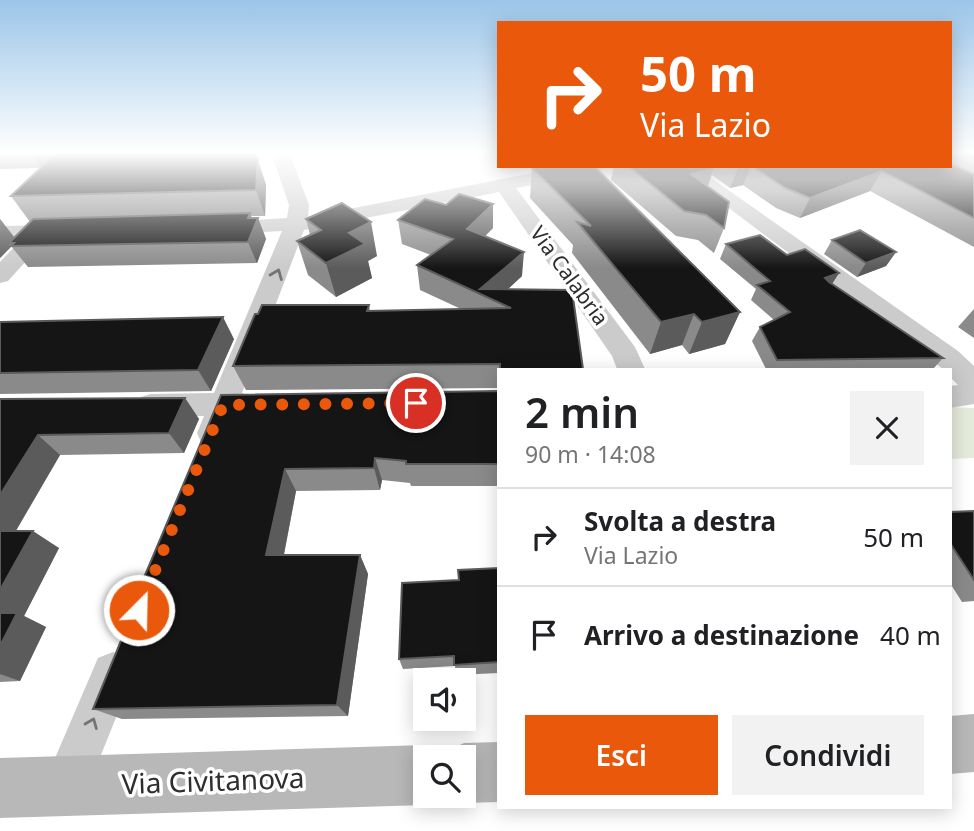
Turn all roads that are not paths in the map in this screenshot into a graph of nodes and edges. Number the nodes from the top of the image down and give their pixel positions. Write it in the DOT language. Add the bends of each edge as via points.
graph roads {
  1 [pos="294,191"];
  2 [pos="473,191"];
  3 [pos="508,191"];
  4 [pos="716,191"];
  5 [pos="296,224"];
  6 [pos="206,228"];
  7 [pos="82,230"];
  8 [pos="41,231"];
  9 [pos="0,232"];
  10 [pos="0,276"];
  11 [pos="631,368"];
  12 [pos="974,383"];
  13 [pos="974,393"];
  14 [pos="952,397"];
  15 [pos="265,404"];
  16 [pos="125,405"];
  17 [pos="223,405"];
  18 [pos="198,466"];
  19 [pos="127,637"];
  20 [pos="974,743"];
  21 [pos="952,745"];
  22 [pos="497,772"];
  23 [pos="476,773"];
  24 [pos="413,775"];
  25 [pos="66,786"];
  26 [pos="0,788"];
  1 -- 5 [label="street" via="299,205"];
  2 -- 5 [label="street"];
  3 -- 11 [label="street, Via Calabria"];
  4 -- 12 [label="street" via="948,358"];
  5 -- 6 [label="street"];
  17 -- 5 [label="street, one-way"];
  7 -- 8 [label="street"];
  8 -- 9 [label="street"];
  8 -- 10 [label="street"];
  13 -- 14 [label="street"];
  15 -- 17 [label="street"];
  16 -- 17 [label="street"];
  17 -- 18 [label="street"];
  25 -- 19 [label="street, one-way"];
  20 -- 21 [label="street"];
  22 -- 23 [label="street"];
  24 -- 25 [label="street, Via Civitanova"];
  25 -- 26 [label="street, Via Civitanova"];
}
